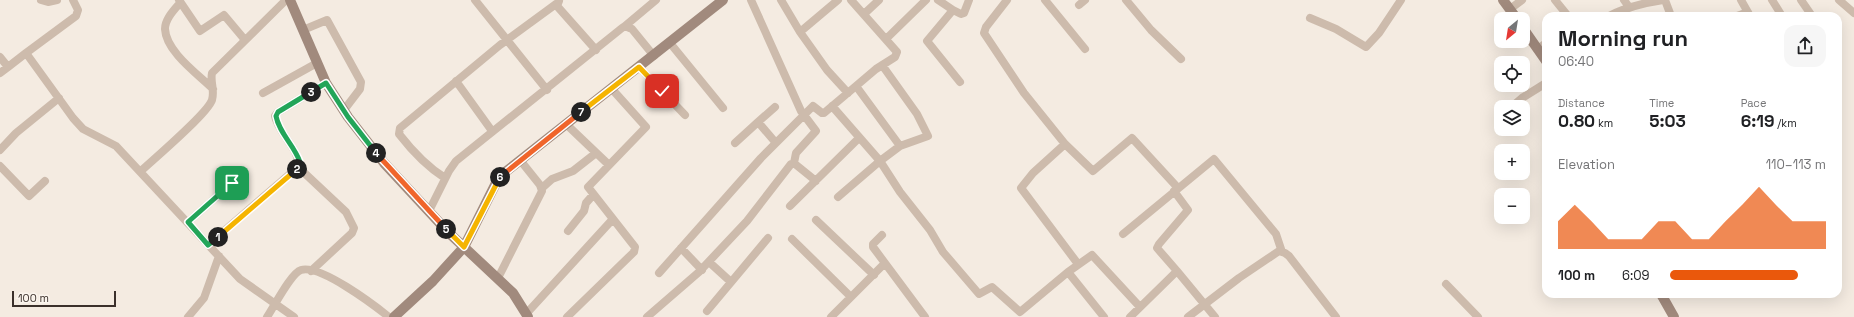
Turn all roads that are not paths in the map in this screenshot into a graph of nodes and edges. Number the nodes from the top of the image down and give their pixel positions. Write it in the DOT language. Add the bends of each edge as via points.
graph roads {
  1 [pos="42,0"];
  2 [pos="57,0"];
  3 [pos="73,0"];
  4 [pos="286,0"];
  5 [pos="290,0"];
  6 [pos="475,0"];
  7 [pos="656,0"];
  8 [pos="723,0"];
  9 [pos="751,0"];
  10 [pos="781,0"];
  11 [pos="838,0"];
  12 [pos="852,0"];
  13 [pos="879,0"];
  14 [pos="926,0"];
  15 [pos="938,0"];
  16 [pos="969,0"];
  17 [pos="1006,0"];
  18 [pos="1045,0"];
  19 [pos="1126,0"];
  20 [pos="1402,0"];
  21 [pos="1503,0"];
  22 [pos="1522,0"];
  23 [pos="1555,0"];
  24 [pos="1624,0"];
  25 [pos="1664,0"];
  26 [pos="1741,0"];
  27 [pos="1772,0"];
  28 [pos="1801,0"];
  29 [pos="1839,0"];
  30 [pos="180,1"];
  31 [pos="558,2"];
  32 [pos="1629,7"];
  33 [pos="1510,9"];
  34 [pos="953,10"];
  35 [pos="1512,12"];
  36 [pos="1565,12"];
  37 [pos="1618,12"];
  38 [pos="1668,12"];
  39 [pos="1748,12"];
  40 [pos="1780,12"];
  41 [pos="1809,12"];
  42 [pos="1854,13"];
  43 [pos="864,14"];
  44 [pos="1310,18"];
  45 [pos="625,26"];
  46 [pos="302,30"];
  47 [pos="800,32"];
  48 [pos="1530,35"];
  49 [pos="886,39"];
  50 [pos="245,40"];
  51 [pos="506,41"];
  52 [pos="670,43"];
  53 [pos="1542,46"];
  54 [pos="1085,49"];
  55 [pos="596,50"];
  56 [pos="26,53"];
  57 [pos="654,56"];
  58 [pos="0,57"];
  59 [pos="1180,60"];
  60 [pos="317,63"];
  61 [pos="882,65"];
  62 [pos="8,67"];
  63 [pos="639,67"];
  64 [pos="0,73"];
  65 [pos="456,81"];
  66 [pos="960,82"];
  67 [pos="326,83"];
  68 [pos="856,86"];
  69 [pos="1542,86"];
  70 [pos="611,88"];
  71 [pos="214,89"];
  72 [pos="547,90"];
  73 [pos="263,92"];
  74 [pos="848,93"];
  75 [pos="59,98"];
  76 [pos="1520,100"];
  77 [pos="832,106"];
  78 [pos="775,107"];
  79 [pos="723,108"];
  80 [pos="344,110"];
  81 [pos="685,115"];
  82 [pos="803,115"];
  83 [pos="758,122"];
  84 [pos="566,124"];
  85 [pos="492,131"];
  86 [pos="859,138"];
  87 [pos="735,143"];
  88 [pos="776,143"];
  89 [pos="1065,144"];
  90 [pos="900,146"];
  91 [pos="0,150"];
  92 [pos="596,154"];
  93 [pos="520,160"];
  94 [pos="880,161"];
  95 [pos="794,163"];
  96 [pos="609,164"];
  97 [pos="0,166"];
  98 [pos="298,167"];
  99 [pos="141,171"];
  100 [pos="445,178"];
  101 [pos="45,181"];
  102 [pos="816,181"];
  103 [pos="232,183"];
  104 [pos="542,188"];
  105 [pos="1176,190"];
  106 [pos="593,195"];
  107 [pos="838,197"];
  108 [pos="790,206"];
  109 [pos="429,211"];
  110 [pos="612,220"];
  111 [pos="816,220"];
  112 [pos="188,222"];
  113 [pos="568,231"];
  114 [pos="1123,234"];
  115 [pos="882,236"];
  116 [pos="768,238"];
  117 [pos="792,239"];
  118 [pos="208,245"];
  119 [pos="464,247"];
  120 [pos="681,248"];
  121 [pos="1282,252"];
  122 [pos="219,256"];
  123 [pos="709,262"];
  124 [pos="885,263"];
  125 [pos="1078,264"];
  126 [pos="702,270"];
  127 [pos="311,271"];
  128 [pos="1176,271"];
  129 [pos="1068,272"];
  130 [pos="659,273"];
  131 [pos="495,275"];
  132 [pos="874,275"];
  133 [pos="731,282"];
  134 [pos="1446,284"];
  135 [pos="851,297"];
  136 [pos="1663,298"];
  137 [pos="1206,303"];
  138 [pos="276,305"];
  139 [pos="1140,307"];
  140 [pos="707,311"];
  141 [pos="527,316"];
  142 [pos="188,317"];
  143 [pos="267,317"];
  144 [pos="294,317"];
  145 [pos="389,317"];
  146 [pos="394,317"];
  147 [pos="567,317"];
  148 [pos="647,317"];
  149 [pos="831,317"];
  150 [pos="925,317"];
  151 [pos="1104,317"];
  152 [pos="1130,317"];
  153 [pos="1188,317"];
  154 [pos="1215,317"];
  155 [pos="1336,317"];
  156 [pos="1478,317"];
  157 [pos="1674,317"];
  1 -- 2 [label="street"];
  3 -- 56 [label="street" via="78,10 76,16"];
  4 -- 50 [label="street"];
  5 -- 46 [label="street"];
  6 -- 51 [label="street"];
  7 -- 45 [label="street"];
  8 -- 52 [label="street"];
  9 -- 82 [label="street"];
  10 -- 47 [label="street"];
  11 -- 47 [label="street"];
  12 -- 43 [label="street"];
  13 -- 43 [label="street"];
  14 -- 49 [label="street"];
  15 -- 34 [label="street"];
  16 -- 34 [label="street" via="962,14"];
  17 -- 89 [label="street" via="984,33 1024,94"];
  18 -- 54 [label="street"];
  19 -- 59 [label="street"];
  20 -- 44 [label="street" via="1366,47 1336,29"];
  21 -- 33 [label="street"];
  22 -- 33 [label="street"];
  23 -- 36 [label="street"];
  24 -- 32 [label="street"];
  25 -- 32 [label="street"];
  25 -- 38 [label="street"];
  26 -- 39 [label="street"];
  27 -- 40 [label="street"];
  28 -- 41 [label="street"];
  29 -- 42 [label="street"];
  30 -- 50 [label="street" via="200,31 224,15"];
  30 -- 71 [label="street" via="167,22 165,30 168,38 177,55"];
  31 -- 51 [label="street"];
  31 -- 55 [label="street"];
  32 -- 37 [label="street"];
  33 -- 35 [label="street"];
  34 -- 66 [label="street" via="927,42"];
  43 -- 49 [label="street"];
  45 -- 55 [label="street"];
  45 -- 57 [label="street" via="632,29"];
  46 -- 60 [label="street"];
  46 -- 80 [label="street" via="327,20 361,82 360,89"];
  47 -- 74 [label="street" via="826,70"];
  48 -- 53 [label="street"];
  49 -- 61 [label="street" via="896,50 897,55"];
  50 -- 71 [label="street" via="212,73"];
  51 -- 65 [label="street"];
  51 -- 72 [label="street"];
  52 -- 57 [label="street"];
  52 -- 79 [label="street"];
  55 -- 72 [label="street"];
  56 -- 62 [label="street"];
  56 -- 75 [label="street"];
  57 -- 63 [label="street"];
  58 -- 62 [label="street"];
  60 -- 67 [label="street"];
  60 -- 73 [label="street"];
  61 -- 68 [label="street"];
  61 -- 90 [label="street" via="928,136"];
  62 -- 64 [label="street"];
  63 -- 70 [label="street"];
  63 -- 81 [label="street"];
  65 -- 85 [label="street"];
  65 -- 100 [label="street" via="402,125 399,131 423,162"];
  67 -- 80 [label="street"];
  67 -- 98 [label="street" via="278,112 276,116 297,155 300,162"];
  68 -- 74 [label="street"];
  68 -- 90 [label="street"];
  69 -- 76 [label="street"];
  70 -- 84 [label="street"];
  70 -- 96 [label="street" via="646,127"];
  71 -- 99 [label="street" via="209,106"];
  72 -- 85 [label="street"];
  74 -- 77 [label="street"];
  75 -- 91 [label="street" via="16,133"];
  75 -- 99 [label="street" via="83,129 116,146"];
  77 -- 82 [label="street" via="823,113 813,106"];
  77 -- 86 [label="street"];
  78 -- 83 [label="street"];
  80 -- 109 [label="street" via="384,163"];
  82 -- 88 [label="street"];
  82 -- 95 [label="street" via="816,132 796,153"];
  83 -- 87 [label="street"];
  83 -- 88 [label="street"];
  84 -- 92 [label="street"];
  84 -- 93 [label="street"];
  85 -- 100 [label="street" via="456,161"];
  86 -- 94 [label="street"];
  86 -- 102 [label="street"];
  88 -- 120 [label="street"];
  89 -- 105 [label="street" via="1093,171 1132,138"];
  89 -- 125 [label="street" via="1033,173 1021,188"];
  90 -- 94 [label="street"];
  92 -- 96 [label="street"];
  92 -- 104 [label="street" via="573,171 552,179"];
  93 -- 104 [label="street"];
  93 -- 119 [label="street" via="500,177"];
  94 -- 107 [label="street"];
  94 -- 129 [label="street" via="930,230 942,252 979,294 992,287 1020,312"];
  95 -- 102 [label="street"];
  95 -- 123 [label="street" via="747,221"];
  96 -- 106 [label="street" via="588,186"];
  97 -- 101 [label="street" via="29,196"];
  98 -- 118 [label="street"];
  98 -- 127 [label="street" via="346,212 354,228 352,233"];
  99 -- 112 [label="street"];
  100 -- 109 [label="street"];
  102 -- 108 [label="street"];
  103 -- 112 [label="street"];
  104 -- 131 [label="street" via="524,228"];
  105 -- 114 [label="street"];
  105 -- 121 [label="street" via="1216,160 1276,234"];
  105 -- 128 [label="street" via="1188,210 1157,248"];
  106 -- 110 [label="street"];
  106 -- 113 [label="street"];
  109 -- 119 [label="street"];
  110 -- 141 [label="street"];
  110 -- 147 [label="street" via="635,247 634,252"];
  111 -- 132 [label="street"];
  112 -- 118 [label="street"];
  115 -- 124 [label="street" via="873,246"];
  116 -- 133 [label="street"];
  117 -- 135 [label="street"];
  118 -- 122 [label="street"];
  119 -- 131 [label="street"];
  119 -- 146 [label="street" via="433,281"];
  120 -- 126 [label="street"];
  120 -- 130 [label="street"];
  121 -- 137 [label="street" via="1274,254"];
  121 -- 155 [label="street" via="1289,256"];
  122 -- 138 [label="street" via="240,279"];
  122 -- 142 [label="street" via="204,298"];
  123 -- 126 [label="street"];
  123 -- 133 [label="street"];
  124 -- 132 [label="street"];
  124 -- 150 [label="street"];
  125 -- 129 [label="street"];
  125 -- 139 [label="street" via="1088,256 1093,256"];
  126 -- 148 [label="street"];
  127 -- 138 [label="street" via="300,270 293,276"];
  127 -- 145 [label="street" via="349,288"];
  128 -- 137 [label="street"];
  128 -- 139 [label="street"];
  129 -- 151 [label="street"];
  131 -- 141 [label="street" via="513,293"];
  132 -- 135 [label="street"];
  133 -- 140 [label="street"];
  134 -- 156 [label="street"];
  135 -- 149 [label="street"];
  136 -- 157 [label="street"];
  137 -- 153 [label="street"];
  137 -- 154 [label="street"];
  138 -- 143 [label="street"];
  138 -- 144 [label="street"];
  139 -- 152 [label="street"];
}
